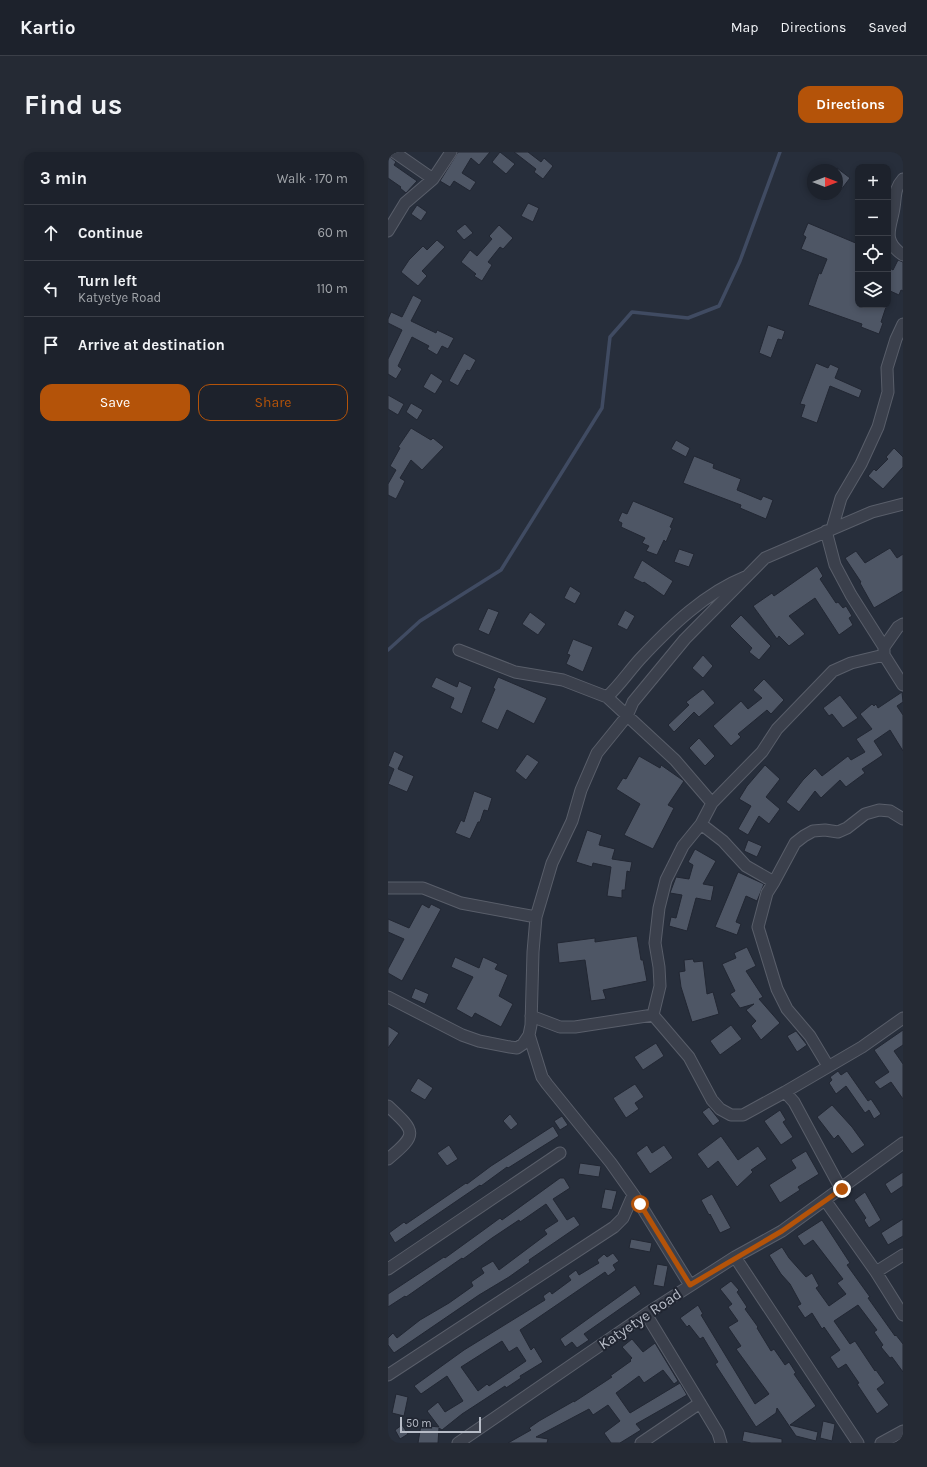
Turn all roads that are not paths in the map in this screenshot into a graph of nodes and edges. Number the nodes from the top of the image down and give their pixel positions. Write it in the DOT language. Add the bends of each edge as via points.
graph roads {
  1 [pos="394,152"];
  2 [pos="450,152"];
  3 [pos="433,179"];
  4 [pos="903,180"];
  5 [pos="388,231"];
  6 [pos="903,255"];
  7 [pos="903,324"];
  8 [pos="903,504"];
  9 [pos="829,530"];
  10 [pos="748,576"];
  11 [pos="903,624"];
  12 [pos="459,650"];
  13 [pos="884,651"];
  14 [pos="903,685"];
  15 [pos="607,697"];
  16 [pos="627,716"];
  17 [pos="712,803"];
  18 [pos="903,819"];
  19 [pos="701,824"];
  20 [pos="774,882"];
  21 [pos="388,888"];
  22 [pos="536,917"];
  23 [pos="388,997"];
  24 [pos="653,1015"];
  25 [pos="531,1016"];
  26 [pos="903,1018"];
  27 [pos="529,1035"];
  28 [pos="828,1066"];
  29 [pos="785,1092"];
  30 [pos="388,1106"];
  31 [pos="903,1143"];
  32 [pos="560,1153"];
  33 [pos="388,1159"];
  34 [pos="842,1189"];
  35 [pos="633,1195"];
  36 [pos="825,1200"];
  37 [pos="903,1255"];
  38 [pos="735,1257"];
  39 [pos="388,1269"];
  40 [pos="876,1272"];
  41 [pos="690,1285"];
  42 [pos="646,1314"];
  43 [pos="903,1315"];
  44 [pos="388,1375"];
  45 [pos="700,1403"];
  46 [pos="903,1431"];
  47 [pos="474,1438"];
  48 [pos="458,1443"];
  49 [pos="641,1443"];
  50 [pos="721,1443"];
  51 [pos="858,1443"];
  52 [pos="882,1443"];
  1 -- 3 [label="street"];
  2 -- 3 [label="street"];
  3 -- 5 [label="street" via="405,203"];
  4 -- 6 [label="street" via="896,189 889,225 893,246"];
  7 -- 9 [label="street" via="887,368 888,392 878,427 862,464 842,498"];
  8 -- 9 [label="street" via="872,512"];
  9 -- 10 [label="street" via="765,558"];
  9 -- 13 [label="street" via="835,565"];
  10 -- 15 [label="street" via="705,598 641,658"];
  10 -- 16 [label="street" via="685,639 633,702"];
  11 -- 13 [label="street" via="898,627"];
  12 -- 15 [label="street" via="515,672 563,680"];
  13 -- 14 [label="street"];
  13 -- 17 [label="street" via="833,671 777,729 762,752"];
  15 -- 16 [label="street"];
  16 -- 17 [label="street" via="675,760"];
  16 -- 22 [label="street" via="598,753 581,790 572,821 552,863"];
  17 -- 19 [label="street"];
  18 -- 20 [label="street" via="890,811 879,810 865,814 838,832 813,831 795,843"];
  19 -- 20 [label="street" via="723,841 746,866"];
  19 -- 24 [label="street" via="683,846 666,880 659,908 655,943 660,986"];
  20 -- 28 [label="street" via="767,893 758,927 761,942 784,1003 810,1036"];
  21 -- 22 [label="street" via="423,888 461,903"];
  22 -- 25 [label="street"];
  23 -- 27 [label="street" via="479,1041 517,1048"];
  24 -- 25 [label="street" via="575,1027 560,1027"];
  24 -- 29 [label="street" via="689,1057 712,1100 731,1115 743,1114"];
  25 -- 27 [label="street"];
  26 -- 28 [label="street" via="862,1047"];
  27 -- 35 [label="street" via="542,1077 611,1163"];
  28 -- 29 [label="street"];
  29 -- 34 [label="street" via="794,1102"];
  30 -- 33 [label="street" via="404,1121 410,1131 407,1143"];
  31 -- 34 [label="street, Katyetye Road"];
  32 -- 39 [label="street"];
  34 -- 36 [label="street, Katyetye Road"];
  35 -- 41 [label="street"];
  35 -- 44 [label="street" via="623,1218 614,1227"];
  36 -- 38 [label="street, Katyetye Road" via="782,1231"];
  36 -- 40 [label="street"];
  37 -- 40 [label="street"];
  38 -- 41 [label="street, Katyetye Road"];
  38 -- 51 [label="street"];
  40 -- 43 [label="street"];
  41 -- 42 [label="street, Katyetye Road"];
  42 -- 45 [label="street"];
  42 -- 47 [label="street, Katyetye Road"];
  45 -- 49 [label="street"];
  45 -- 50 [label="street"];
  46 -- 52 [label="street"];
  47 -- 48 [label="street, Katyetye Road"];
}
